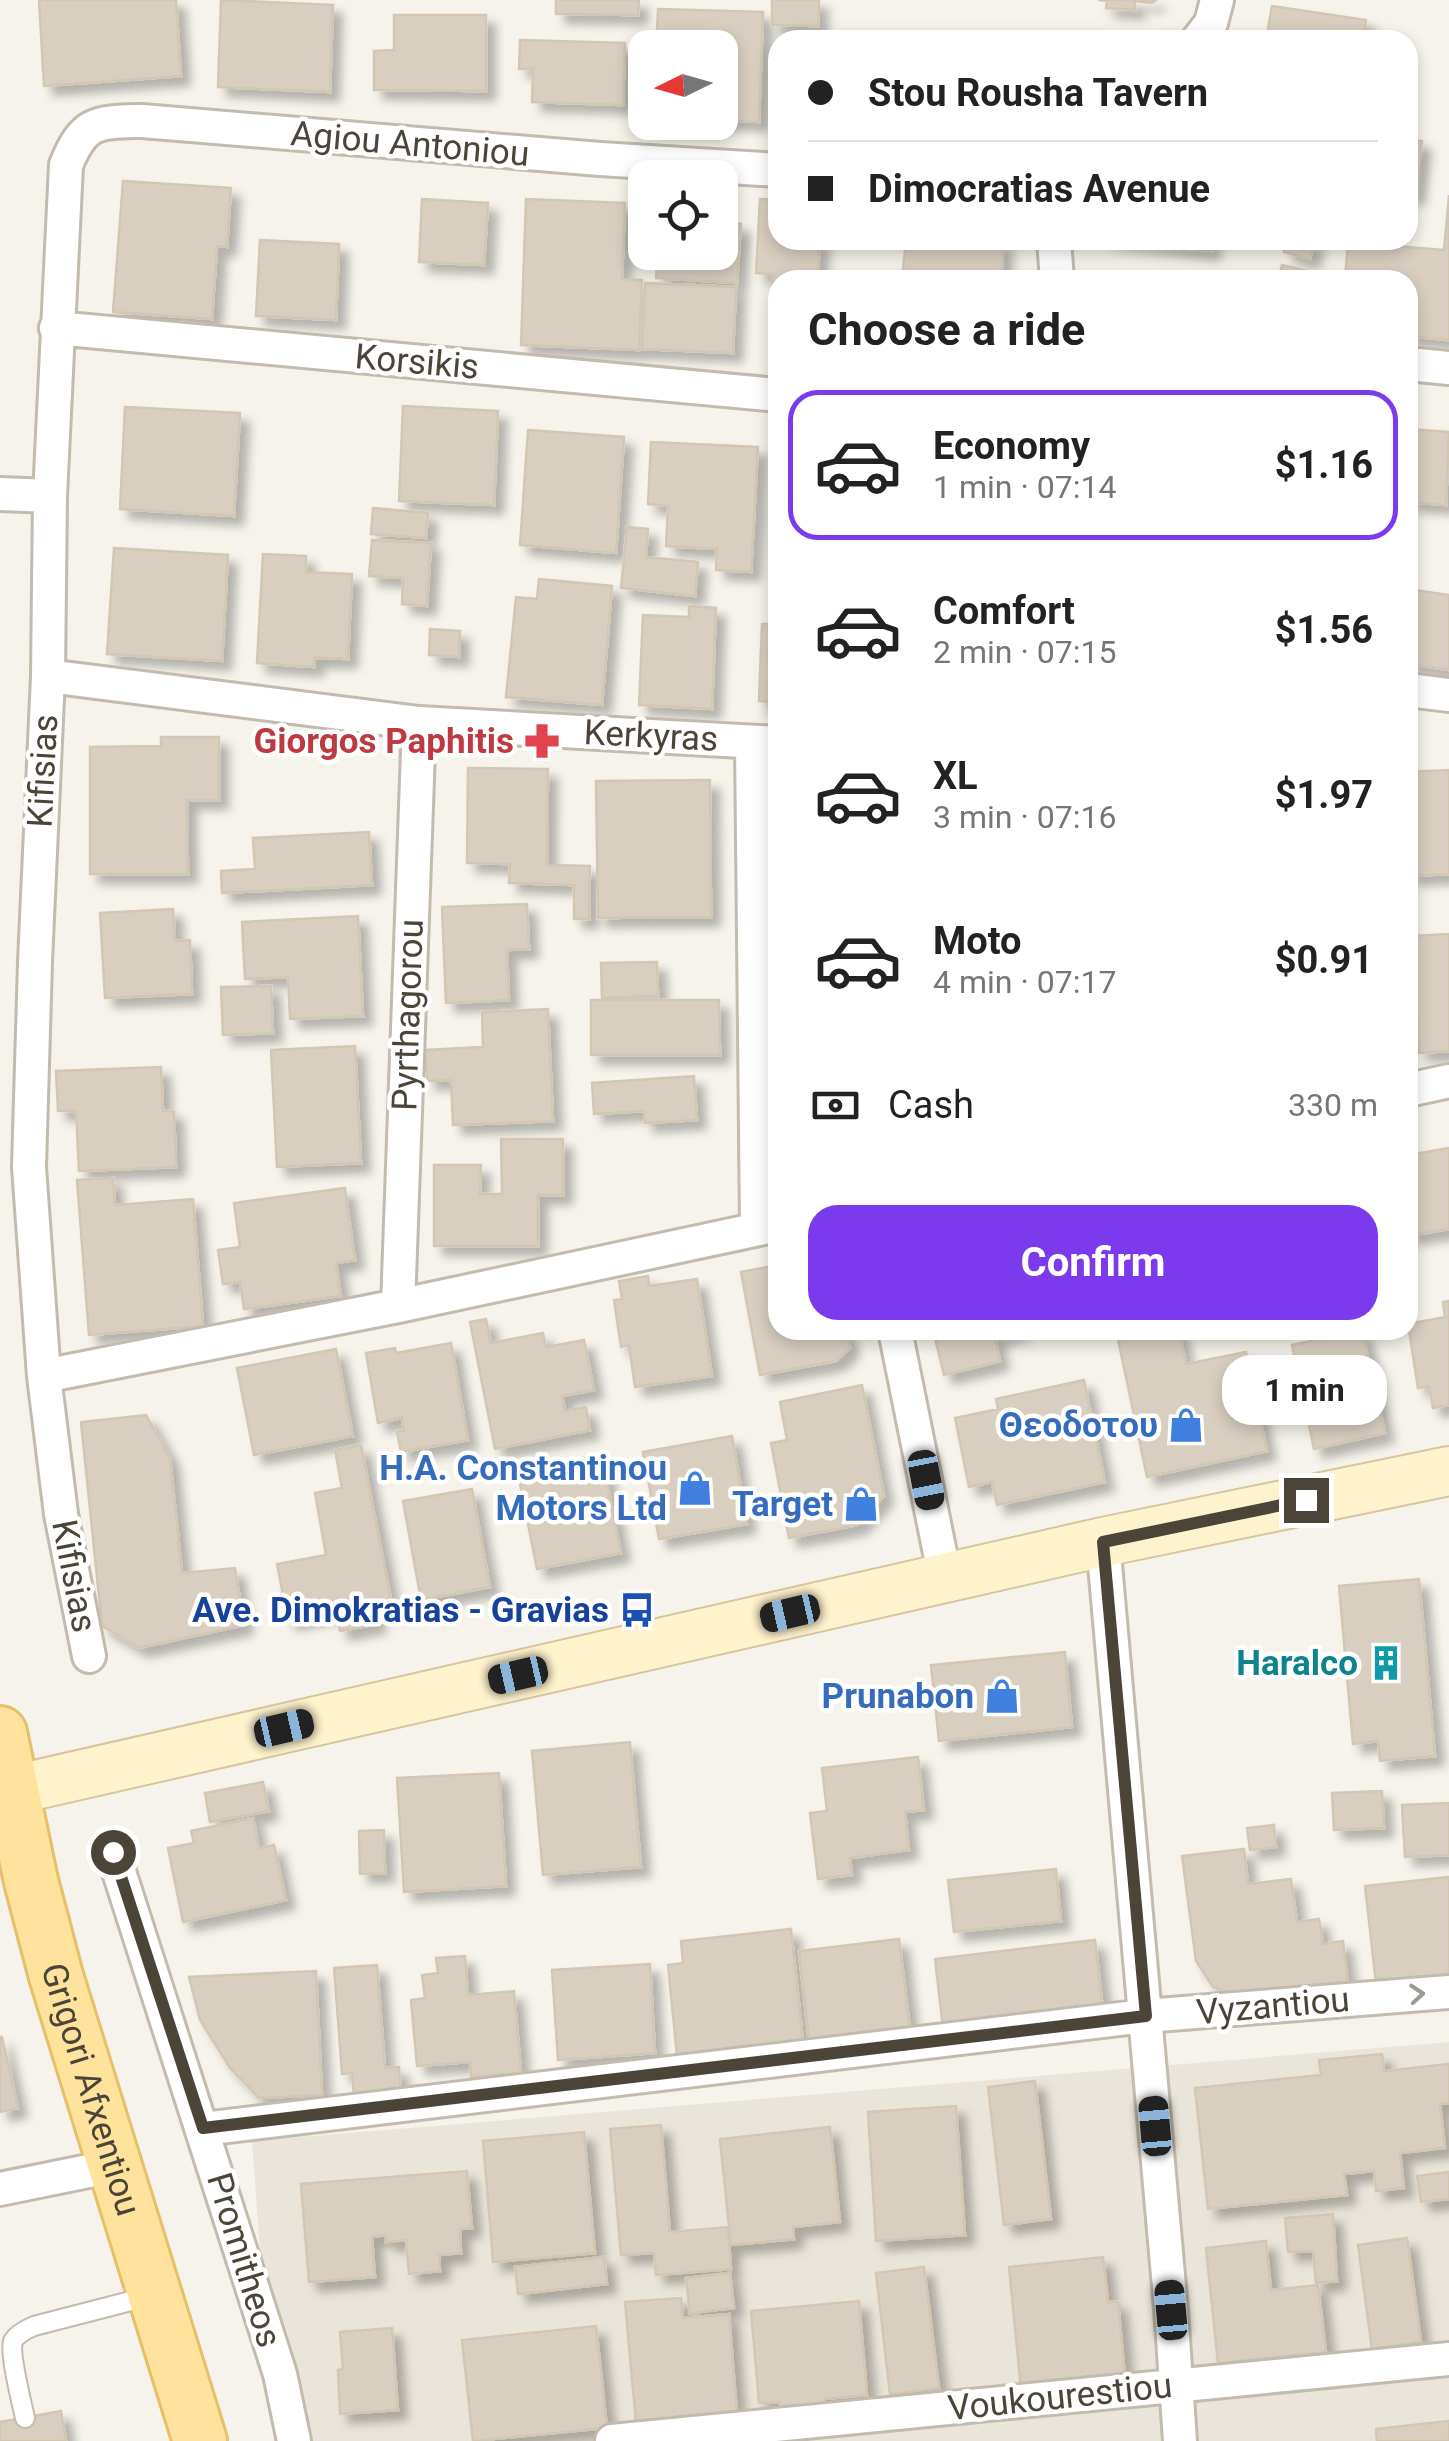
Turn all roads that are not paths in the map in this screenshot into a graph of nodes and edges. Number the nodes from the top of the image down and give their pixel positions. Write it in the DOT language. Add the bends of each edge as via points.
graph roads {
  1 [pos="1217,0"];
  2 [pos="1206,30"];
  3 [pos="66,166"];
  4 [pos="768,169"];
  5 [pos="56,328"];
  6 [pos="1418,365"];
  7 [pos="1449,368"];
  8 [pos="768,395"];
  9 [pos="0,494"];
  10 [pos="50,496"];
  11 [pos="48,676"];
  12 [pos="1418,691"];
  13 [pos="1449,695"];
  14 [pos="419,723"];
  15 [pos="765,742"];
  16 [pos="1449,1081"];
  17 [pos="1418,1088"];
  18 [pos="14,1167"];
  19 [pos="767,1227"];
  20 [pos="398,1306"];
  21 [pos="897,1340"];
  22 [pos="44,1376"];
  23 [pos="1449,1471"];
  24 [pos="1103,1542"];
  25 [pos="945,1578"];
  26 [pos="89,1656"];
  27 [pos="0,1734"];
  28 [pos="6,1792"];
  29 [pos="113,1852"];
  30 [pos="1449,1992"];
  31 [pos="1146,2016"];
  32 [pos="203,2128"];
  33 [pos="113,2166"];
  34 [pos="0,2189"];
  35 [pos="156,2295"];
  36 [pos="1449,2360"];
  37 [pos="1175,2385"];
  38 [pos="25,2418"];
  39 [pos="200,2441"];
  40 [pos="294,2441"];
  41 [pos="612,2441"];
  42 [pos="1180,2441"];
  1 -- 2 [label="street"];
  3 -- 4 [label="street, Agiou Antoniou" via="88,128 142,121"];
  3 -- 5 [label="street, Kifisias"];
  5 -- 8 [label="street, Korsikis"];
  5 -- 10 [label="street, Kifisias"];
  6 -- 7 [label="street"];
  9 -- 10 [label="street"];
  10 -- 11 [label="street, Kifisias"];
  11 -- 14 [label="street, Kerkyras"];
  11 -- 18 [label="street, Kifisias" via="35,962"];
  12 -- 13 [label="street"];
  14 -- 15 [label="street, Kerkyras"];
  14 -- 20 [label="street, Pyrthagorou"];
  15 -- 19 [label="street"];
  16 -- 17 [label="street"];
  18 -- 22 [label="street, Kifisias"];
  19 -- 20 [label="street"];
  20 -- 22 [label="street"];
  21 -- 25 [label="street"];
  22 -- 26 [label="street, Kifisias"];
  23 -- 24 [label="main road"];
  24 -- 25 [label="main road"];
  24 -- 31 [label="street"];
  25 -- 28 [label="main road"];
  27 -- 28 [label="main road, Grigori Afxentiou"];
  28 -- 33 [label="main road, Grigori Afxentiou"];
  29 -- 32 [label="street, Promitheos"];
  31 -- 30 [label="street, Vyzantiou, one-way"];
  31 -- 32 [label="street, Vyzantiou"];
  31 -- 37 [label="street"];
  32 -- 40 [label="street, Promitheos" via="280,2374"];
  33 -- 34 [label="street"];
  33 -- 35 [label="main road, Grigori Afxentiou"];
  35 -- 38 [label="lane" via="21,2332 13,2354"];
  35 -- 39 [label="main road, Grigori Afxentiou"];
  36 -- 37 [label="street, Voukourestiou"];
  37 -- 41 [label="street, Voukourestiou"];
  37 -- 42 [label="street"];
}
